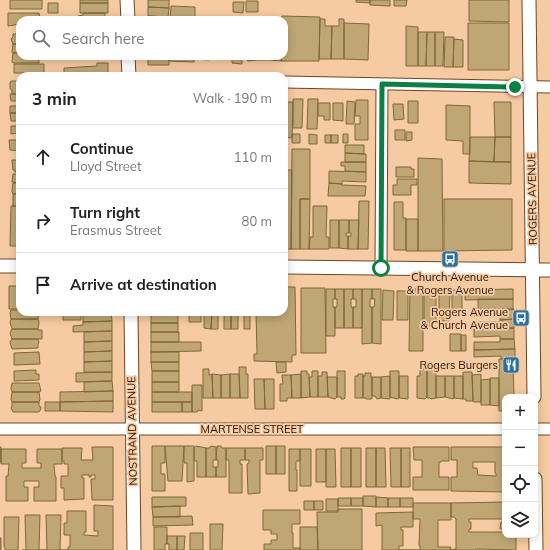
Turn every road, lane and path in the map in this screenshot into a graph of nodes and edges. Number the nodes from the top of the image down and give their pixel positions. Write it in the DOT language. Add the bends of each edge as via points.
graph roads {
  1 [pos="127,0"];
  2 [pos="530,0"];
  3 [pos="128,16"];
  4 [pos="128,60"];
  5 [pos="129,72"];
  6 [pos="288,82"];
  7 [pos="382,84"];
  8 [pos="530,87"];
  9 [pos="550,87"];
  10 [pos="0,266"];
  11 [pos="16,266"];
  12 [pos="288,267"];
  13 [pos="381,268"];
  14 [pos="532,270"];
  15 [pos="550,270"];
  16 [pos="131,316"];
  17 [pos="534,394"];
  18 [pos="0,429"];
  19 [pos="132,429"];
  20 [pos="502,429"];
  21 [pos="550,429"];
  22 [pos="538,430"];
  23 [pos="535,502"];
  24 [pos="134,550"];
  25 [pos="536,550"];
  1 -- 3 [label="main road"];
  2 -- 8 [label="main road, ROGERS AVENUE"];
  4 -- 5 [label="main road"];
  6 -- 7 [label="street"];
  7 -- 8 [label="street"];
  7 -- 13 [label="street"];
  8 -- 9 [label="street"];
  8 -- 14 [label="main road, ROGERS AVENUE"];
  10 -- 11 [label="main road"];
  12 -- 13 [label="main road"];
  13 -- 14 [label="main road"];
  14 -- 15 [label="main road"];
  14 -- 17 [label="main road, ROGERS AVENUE"];
  16 -- 19 [label="main road, NOSTRAND AVENUE"];
  18 -- 19 [label="street, MARTENSE STREET"];
  19 -- 20 [label="street, MARTENSE STREET"];
  19 -- 24 [label="main road, NOSTRAND AVENUE"];
  21 -- 22 [label="street"];
  23 -- 25 [label="main road"];
}
